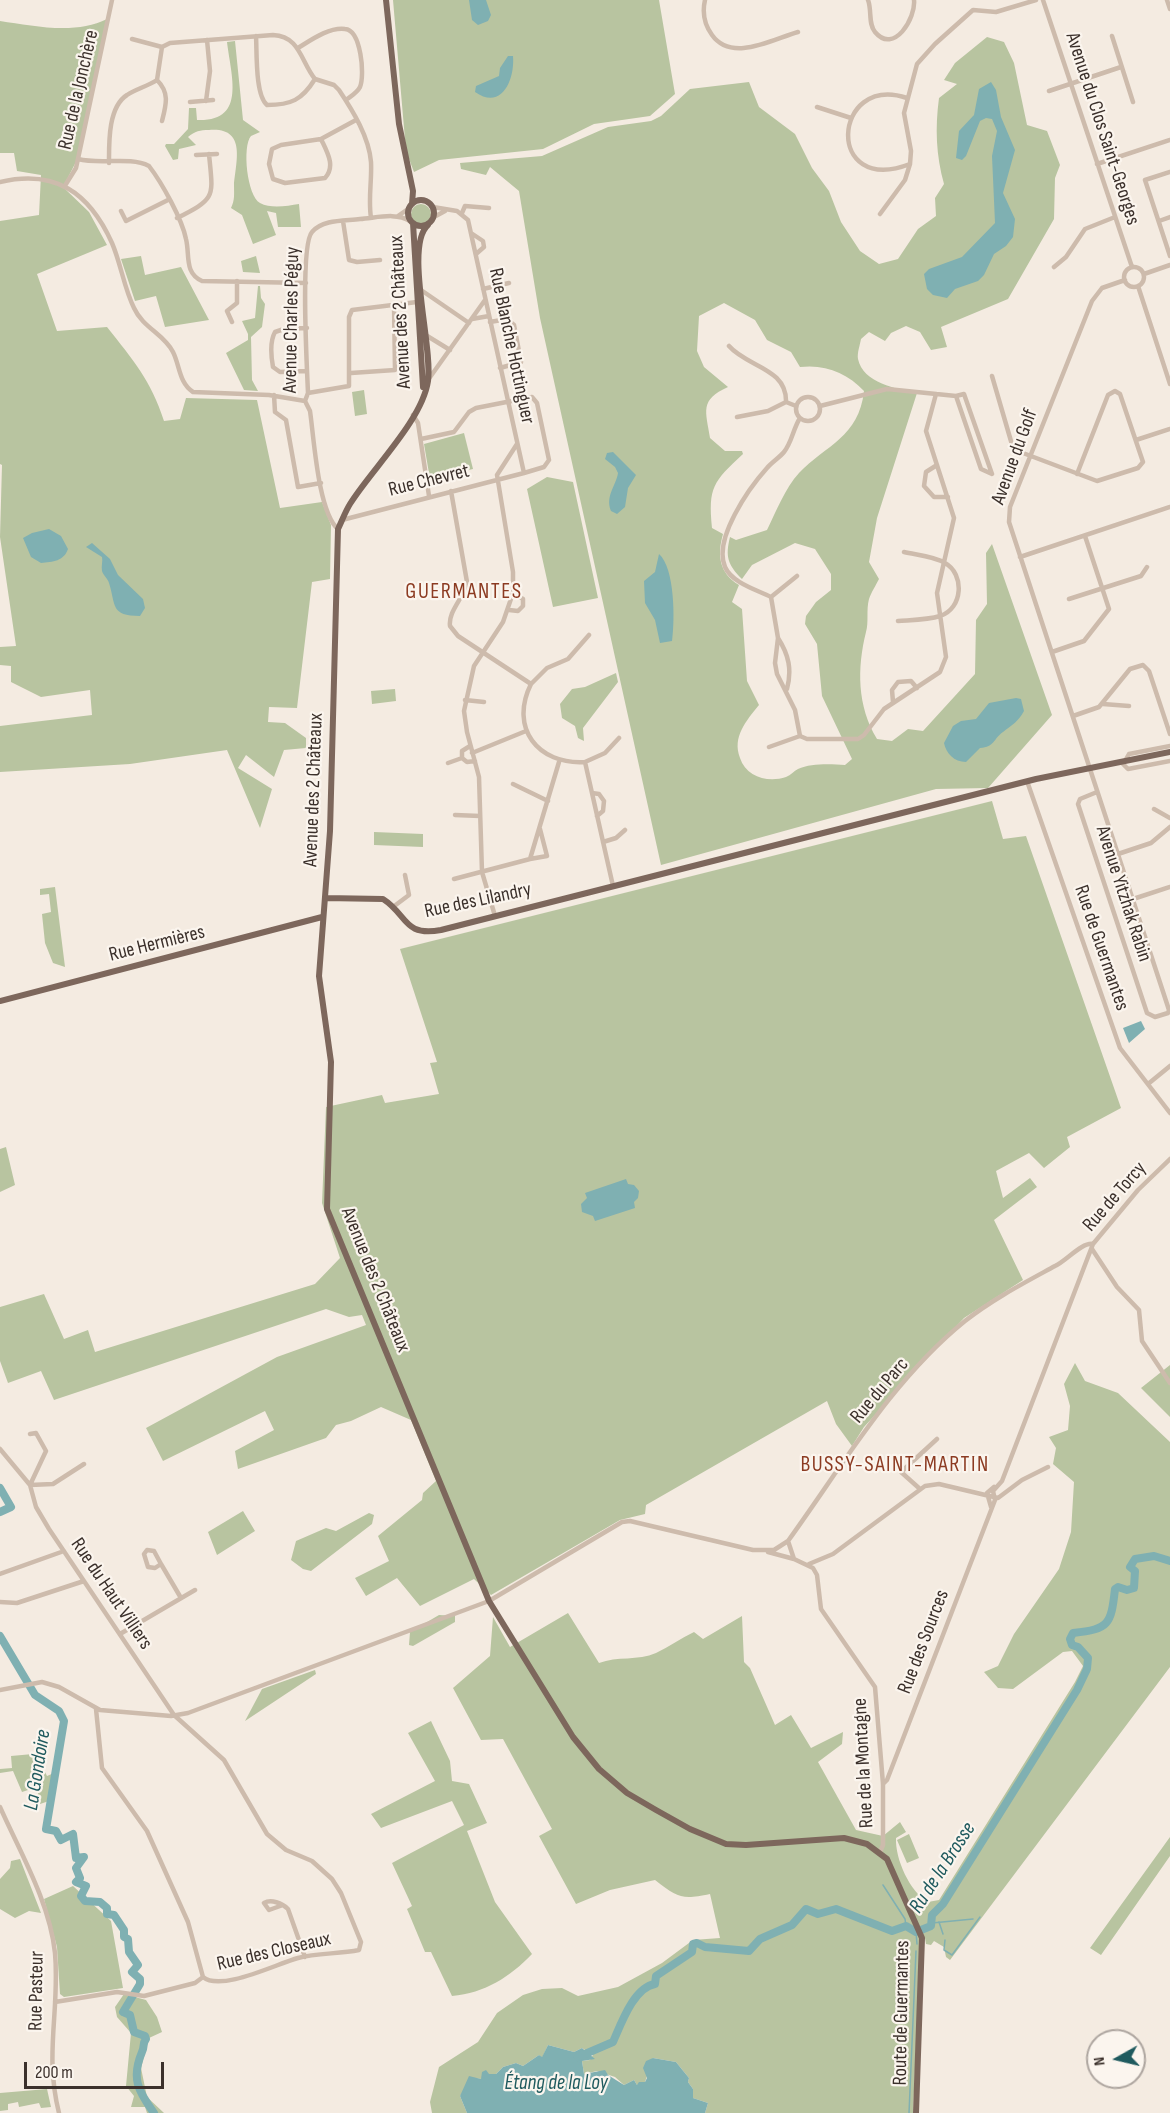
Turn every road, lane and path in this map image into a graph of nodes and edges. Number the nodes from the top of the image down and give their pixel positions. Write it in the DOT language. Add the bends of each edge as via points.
graph roads {
  1 [pos="112,0"];
  2 [pos="386,0"];
  3 [pos="705,0"];
  4 [pos="868,0"];
  5 [pos="914,0"];
  6 [pos="1036,0"];
  7 [pos="1043,0"];
  8 [pos="1167,0"];
  9 [pos="1170,9"];
  10 [pos="798,32"];
  11 [pos="256,36"];
  12 [pos="1112,36"];
  13 [pos="132,39"];
  14 [pos="207,40"];
  15 [pos="162,47"];
  16 [pos="298,48"];
  17 [pos="1121,67"];
  18 [pos="315,79"];
  19 [pos="158,80"];
  20 [pos="1070,83"];
  21 [pos="1049,90"];
  22 [pos="907,98"];
  23 [pos="213,100"];
  24 [pos="346,100"];
  25 [pos="206,101"];
  26 [pos="190,102"];
  27 [pos="1133,102"];
  28 [pos="817,107"];
  29 [pos="851,118"];
  30 [pos="356,120"];
  31 [pos="162,121"];
  32 [pos="321,139"];
  33 [pos="1170,140"];
  34 [pos="209,154"];
  35 [pos="217,154"];
  36 [pos="196,155"];
  37 [pos="78,159"];
  38 [pos="109,163"];
  39 [pos="910,164"];
  40 [pos="1097,164"];
  41 [pos="1170,172"];
  42 [pos="0,182"];
  43 [pos="66,184"];
  44 [pos="412,185"];
  45 [pos="168,200"];
  46 [pos="424,200"];
  47 [pos="410,206"];
  48 [pos="433,207"];
  49 [pos="489,208"];
  50 [pos="121,211"];
  51 [pos="445,211"];
  52 [pos="462,213"];
  53 [pos="880,213"];
  54 [pos="398,216"];
  55 [pos="1115,216"];
  56 [pos="434,217"];
  57 [pos="1170,217"];
  58 [pos="177,218"];
  59 [pos="371,218"];
  60 [pos="344,221"];
  61 [pos="1159,221"];
  62 [pos="411,222"];
  63 [pos="428,225"];
  64 [pos="471,233"];
  65 [pos="476,255"];
  66 [pos="1170,256"];
  67 [pos="380,260"];
  68 [pos="1170,265"];
  69 [pos="1054,267"];
  70 [pos="1132,267"];
  71 [pos="1144,274"];
  72 [pos="1125,280"];
  73 [pos="237,281"];
  74 [pos="306,283"];
  75 [pos="509,283"];
  76 [pos="1138,286"];
  77 [pos="483,289"];
  78 [pos="421,290"];
  79 [pos="485,300"];
  80 [pos="417,302"];
  81 [pos="394,304"];
  82 [pos="489,316"];
  83 [pos="471,321"];
  84 [pos="232,322"];
  85 [pos="490,322"];
  86 [pos="307,328"];
  87 [pos="423,336"];
  88 [pos="729,346"];
  89 [pos="450,350"];
  90 [pos="500,368"];
  91 [pos="308,371"];
  92 [pos="351,373"];
  93 [pos="992,376"];
  94 [pos="428,380"];
  95 [pos="1170,384"];
  96 [pos="308,393"];
  97 [pos="936,394"];
  98 [pos="274,395"];
  99 [pos="956,396"];
  100 [pos="421,399"];
  101 [pos="305,401"];
  102 [pos="507,401"];
  103 [pos="786,402"];
  104 [pos="796,406"];
  105 [pos="820,406"];
  106 [pos="413,415"];
  107 [pos="737,417"];
  108 [pos="800,418"];
  109 [pos="1170,429"];
  110 [pos="421,439"];
  111 [pos="1136,440"];
  112 [pos="517,444"];
  113 [pos="1030,455"];
  114 [pos="937,465"];
  115 [pos="524,473"];
  116 [pos="1077,474"];
  117 [pos="497,479"];
  118 [pos="321,483"];
  119 [pos="451,491"];
  120 [pos="429,496"];
  121 [pos="948,497"];
  122 [pos="1170,507"];
  123 [pos="342,520"];
  124 [pos="338,529"];
  125 [pos="1085,536"];
  126 [pos="904,552"];
  127 [pos="1020,557"];
  128 [pos="942,561"];
  129 [pos="1147,567"];
  130 [pos="797,576"];
  131 [pos="1102,588"];
  132 [pos="513,593"];
  133 [pos="771,597"];
  134 [pos="1069,599"];
  135 [pos="508,610"];
  136 [pos="939,617"];
  137 [pos="898,621"];
  138 [pos="589,635"];
  139 [pos="778,638"];
  140 [pos="482,651"];
  141 [pos="1052,652"];
  142 [pos="531,684"];
  143 [pos="917,688"];
  144 [pos="787,690"];
  145 [pos="465,700"];
  146 [pos="484,702"];
  147 [pos="893,702"];
  148 [pos="1103,704"];
  149 [pos="1129,706"];
  150 [pos="1073,716"];
  151 [pos="526,731"];
  152 [pos="1170,734"];
  153 [pos="800,736"];
  154 [pos="619,738"];
  155 [pos="470,746"];
  156 [pos="1170,746"];
  157 [pos="769,747"];
  158 [pos="1170,752"];
  159 [pos="472,753"];
  160 [pos="462,758"];
  161 [pos="475,761"];
  162 [pos="1170,761"];
  163 [pos="559,762"];
  164 [pos="585,762"];
  165 [pos="1123,762"];
  166 [pos="448,763"];
  167 [pos="1090,768"];
  168 [pos="1027,781"];
  169 [pos="513,784"];
  170 [pos="1097,792"];
  171 [pos="592,793"];
  172 [pos="548,801"];
  173 [pos="1154,809"];
  174 [pos="455,815"];
  175 [pos="480,816"];
  176 [pos="597,816"];
  177 [pos="1170,818"];
  178 [pos="1170,827"];
  179 [pos="540,829"];
  180 [pos="626,830"];
  181 [pos="603,842"];
  182 [pos="1118,854"];
  183 [pos="530,860"];
  184 [pos="482,872"];
  185 [pos="405,875"];
  186 [pos="454,879"];
  187 [pos="613,886"];
  188 [pos="1170,887"];
  189 [pos="325,898"];
  190 [pos="1133,899"];
  191 [pos="393,907"];
  192 [pos="495,916"];
  193 [pos="322,917"];
  194 [pos="0,1001"];
  195 [pos="1170,1066"];
  196 [pos="1148,1084"];
  197 [pos="1170,1113"];
  198 [pos="1170,1159"];
  199 [pos="1092,1247"];
  200 [pos="1063,1324"];
  201 [pos="1170,1383"];
  202 [pos="30,1434"];
  203 [pos="937,1439"];
  204 [pos="0,1449"];
  205 [pos="84,1464"];
  206 [pos="1048,1467"];
  207 [pos="999,1484"];
  208 [pos="30,1485"];
  209 [pos="920,1489"];
  210 [pos="987,1496"];
  211 [pos="996,1498"];
  212 [pos="992,1508"];
  213 [pos="788,1541"];
  214 [pos="64,1551"];
  215 [pos="762,1551"];
  216 [pos="794,1559"];
  217 [pos="822,1560"];
  218 [pos="161,1564"];
  219 [pos="809,1564"];
  220 [pos="816,1572"];
  221 [pos="0,1574"];
  222 [pos="84,1581"];
  223 [pos="195,1590"];
  224 [pos="181,1598"];
  225 [pos="489,1601"];
  226 [pos="0,1602"];
  227 [pos="120,1634"];
  228 [pos="0,1690"];
  229 [pos="96,1709"];
  230 [pos="174,1715"];
  231 [pos="883,1784"];
  232 [pos="0,1807"];
  233 [pos="880,1852"];
  234 [pos="283,1905"];
  235 [pos="361,1947"];
  236 [pos="305,1957"];
  237 [pos="203,1977"];
  238 [pos="55,2002"];
  239 [pos="58,2113"];
  240 [pos="916,2113"];
  1 -- 37 [label="street, Rue de la Jonchère"];
  2 -- 44 [label="main road" via="401,135"];
  3 -- 10 [label="street" via="703,17 708,30 716,42 725,46 749,48"];
  4 -- 5 [label="street" via="872,26 880,37 887,39 900,34 910,23"];
  6 -- 22 [label="street" via="996,12 969,13 917,64"];
  7 -- 20 [label="street, Avenue du Clos Saint-Georges"];
  8 -- 9 [label="street"];
  11 -- 14 [label="street"];
  11 -- 16 [label="street" via="279,35"];
  11 -- 18 [label="street" via="260,92 267,105 288,105"];
  12 -- 17 [label="street"];
  13 -- 15 [label="street"];
  14 -- 15 [label="street"];
  14 -- 25 [label="street" via="210,72"];
  15 -- 19 [label="street"];
  16 -- 18 [label="street"];
  16 -- 24 [label="street" via="338,29 355,33 361,82 358,91"];
  17 -- 20 [label="street"];
  17 -- 27 [label="street"];
  18 -- 24 [label="street" via="334,85"];
  19 -- 31 [label="street" via="167,99"];
  19 -- 38 [label="street" via="128,94 118,104"];
  20 -- 21 [label="street"];
  20 -- 40 [label="street, Avenue du Clos Saint-Georges"];
  22 -- 29 [label="street" via="890,94 870,97"];
  22 -- 39 [label="street" via="904,113"];
  23 -- 25 [label="street"];
  24 -- 30 [label="street"];
  25 -- 26 [label="street"];
  28 -- 29 [label="street"];
  29 -- 39 [label="street" via="851,150 859,162 880,171"];
  30 -- 32 [label="street"];
  30 -- 59 [label="street" via="364,133 371,161"];
  32 -- 32 [label="street" via="272,149 269,164 273,179 285,183 325,178 331,164"];
  33 -- 40 [label="street"];
  34 -- 35 [label="street"];
  34 -- 36 [label="street"];
  34 -- 58 [label="street" via="210,197"];
  37 -- 38 [label="street"];
  37 -- 43 [label="street, Rue de la Jonchère"];
  38 -- 45 [label="street" via="136,162 149,166"];
  39 -- 53 [label="street" via="905,180"];
  40 -- 55 [label="street, Avenue du Clos Saint-Georges"];
  41 -- 61 [label="street" via="1145,180"];
  42 -- 43 [label="street" via="30,177"];
  43 -- 98 [label="street" via="92,209 112,242 133,307 144,325 173,352 187,388 193,392"];
  44 -- 46 [label="main road"];
  44 -- 47 [label="main road"];
  45 -- 50 [label="street" via="126,221"];
  45 -- 58 [label="street"];
  46 -- 47 [label="main road"];
  46 -- 48 [label="main road"];
  47 -- 54 [label="street"];
  47 -- 62 [label="main road"];
  48 -- 51 [label="street"];
  48 -- 56 [label="main road"];
  49 -- 52 [label="street" via="465,206"];
  51 -- 52 [label="street"];
  51 -- 56 [label="street"];
  52 -- 64 [label="street, Rue Blanche Hottinguer"];
  54 -- 59 [label="street, Avenue Charles Péguy"];
  54 -- 62 [label="street, Avenue Charles Péguy"];
  55 -- 69 [label="street" via="1085,229"];
  55 -- 70 [label="street, Avenue du Clos Saint-Georges"];
  56 -- 63 [label="main road"];
  57 -- 61 [label="street"];
  58 -- 73 [label="street" via="186,238 189,268 194,277 202,281"];
  59 -- 60 [label="street, Avenue Charles Péguy"];
  60 -- 67 [label="street" via="350,260"];
  60 -- 74 [label="street, Avenue Charles Péguy" via="324,224 310,234"];
  61 -- 66 [label="street"];
  62 -- 63 [label="main road"];
  62 -- 80 [label="main road, Avenue des 2 Châteaux"];
  63 -- 78 [label="main road, Avenue des 2 Châteaux" via="420,234 419,243"];
  64 -- 65 [label="street, Rue Blanche Hottinguer"];
  64 -- 65 [label="street, Rue Blanche Hottinguer" via="483,241 484,247"];
  65 -- 77 [label="street, Rue Blanche Hottinguer"];
  68 -- 71 [label="street"];
  70 -- 71 [label="street"];
  70 -- 72 [label="street" via="1125,273"];
  71 -- 76 [label="street"];
  72 -- 76 [label="street"];
  72 -- 113 [label="street, Avenue du Golf" via="1102,288 1092,301"];
  73 -- 74 [label="street"];
  73 -- 84 [label="street" via="237,303 227,311"];
  74 -- 86 [label="street, Avenue Charles Péguy"];
  75 -- 77 [label="street"];
  76 -- 95 [label="street"];
  77 -- 79 [label="street, Rue Blanche Hottinguer"];
  78 -- 83 [label="street"];
  78 -- 87 [label="main road, Avenue des 2 Châteaux"];
  79 -- 82 [label="street, Rue Blanche Hottinguer"];
  79 -- 83 [label="street"];
  80 -- 81 [label="street"];
  80 -- 87 [label="main road, Avenue des 2 Châteaux"];
  81 -- 92 [label="street" via="351,311"];
  81 -- 92 [label="street" via="395,369"];
  82 -- 83 [label="street"];
  82 -- 85 [label="street, Rue Blanche Hottinguer"];
  83 -- 89 [label="street"];
  85 -- 90 [label="street, Rue Blanche Hottinguer"];
  85 -- 90 [label="street" via="507,319 514,325 521,362"];
  86 -- 91 [label="street, Avenue Charles Péguy"];
  86 -- 91 [label="street" via="275,332 272,361 280,372"];
  87 -- 89 [label="street"];
  87 -- 94 [label="main road, Avenue des 2 Châteaux"];
  87 -- 100 [label="main road, Avenue des 2 Châteaux"];
  88 -- 103 [label="street" via="742,359 775,375 784,386"];
  89 -- 94 [label="street"];
  90 -- 102 [label="street, Rue Blanche Hottinguer"];
  91 -- 96 [label="street, Avenue Charles Péguy"];
  92 -- 96 [label="street" via="349,386"];
  93 -- 113 [label="street" via="1011,445"];
  94 -- 100 [label="main road, Avenue des 2 Châteaux"];
  96 -- 101 [label="street, Avenue Charles Péguy"];
  97 -- 99 [label="street"];
  97 -- 105 [label="street" via="887,389"];
  97 -- 114 [label="street" via="926,431"];
  98 -- 101 [label="street"];
  98 -- 118 [label="street" via="275,412 286,420 298,487"];
  99 -- 99 [label="street" via="981,469 992,474 964,394"];
  100 -- 106 [label="main road, Avenue des 2 Châteaux"];
  101 -- 118 [label="street, Avenue Charles Péguy"];
  102 -- 110 [label="street" via="469,412 454,432"];
  102 -- 112 [label="street, Rue Blanche Hottinguer"];
  102 -- 115 [label="street, Rue Chevret" via="532,397 537,403 549,460 544,467"];
  103 -- 104 [label="street"];
  103 -- 107 [label="street" via="768,411"];
  104 -- 105 [label="street" via="801,399 810,397"];
  104 -- 108 [label="street"];
  105 -- 108 [label="street" via="814,420"];
  106 -- 110 [label="street"];
  106 -- 123 [label="main road, Avenue des 2 Châteaux"];
  108 -- 133 [label="street" via="784,452 760,476 740,505 723,546 725,566 734,578"];
  109 -- 111 [label="street"];
  110 -- 120 [label="street"];
  111 -- 116 [label="street" via="1143,462 1138,468 1097,481"];
  111 -- 116 [label="street" via="1120,394 1112,391"];
  112 -- 115 [label="street, Rue Blanche Hottinguer"];
  112 -- 117 [label="street, Rue Blanche Hottinguer"];
  113 -- 116 [label="street"];
  113 -- 127 [label="street, Avenue du Golf" via="1010,507 1009,522"];
  114 -- 121 [label="street"];
  114 -- 121 [label="street" via="926,472 924,486 934,497"];
  115 -- 117 [label="street, Rue Chevret"];
  117 -- 119 [label="street, Rue Chevret"];
  117 -- 132 [label="street"];
  118 -- 124 [label="street, Avenue Charles Péguy" via="331,522"];
  119 -- 120 [label="street, Rue Chevret"];
  119 -- 140 [label="street" via="467,582 449,622 452,631"];
  120 -- 123 [label="street, Rue Chevret"];
  121 -- 128 [label="street" via="954,527"];
  122 -- 125 [label="street"];
  123 -- 124 [label="main road, Avenue des 2 Châteaux"];
  124 -- 189 [label="main road, Avenue des 2 Châteaux"];
  125 -- 127 [label="street"];
  125 -- 131 [label="street"];
  126 -- 128 [label="street"];
  127 -- 141 [label="street, Avenue du Golf"];
  128 -- 136 [label="street"];
  128 -- 136 [label="street" via="956,574 959,592 952,609"];
  129 -- 131 [label="street" via="1141,576"];
  130 -- 133 [label="street"];
  131 -- 134 [label="street"];
  131 -- 141 [label="street" via="1106,615 1084,641"];
  132 -- 135 [label="street"];
  132 -- 135 [label="street" via="523,599 523,606 518,611"];
  133 -- 139 [label="street"];
  135 -- 140 [label="street"];
  136 -- 137 [label="street"];
  136 -- 143 [label="street" via="946,651 944,664 940,672"];
  138 -- 142 [label="street" via="568,659 547,668"];
  139 -- 144 [label="street" via="789,660"];
  139 -- 144 [label="street" via="774,663"];
  140 -- 142 [label="street"];
  140 -- 145 [label="street"];
  141 -- 150 [label="street, Avenue du Golf"];
  142 -- 151 [label="street" via="524,706"];
  143 -- 147 [label="street"];
  143 -- 147 [label="street" via="911,681 898,682 892,690"];
  144 -- 153 [label="street"];
  145 -- 146 [label="street"];
  145 -- 155 [label="street"];
  147 -- 153 [label="street" via="858,739"];
  148 -- 149 [label="street"];
  148 -- 150 [label="street"];
  148 -- 152 [label="street" via="1130,669 1143,665 1149,671"];
  150 -- 167 [label="street, Avenue du Golf"];
  151 -- 159 [label="street"];
  151 -- 163 [label="street" via="540,751"];
  153 -- 157 [label="street"];
  154 -- 164 [label="street" via="605,753"];
  155 -- 159 [label="street"];
  155 -- 160 [label="street" via="462,751"];
  156 -- 165 [label="street" via="1129,753"];
  158 -- 165 [label="main road, Rue des Lilandry"];
  159 -- 161 [label="street"];
  160 -- 161 [label="street"];
  160 -- 166 [label="street"];
  161 -- 175 [label="street"];
  162 -- 165 [label="street" via="1128,769"];
  163 -- 164 [label="street"];
  163 -- 172 [label="street"];
  164 -- 171 [label="street"];
  165 -- 167 [label="main road, Rue des Lilandry"];
  167 -- 168 [label="main road, Rue des Lilandry"];
  167 -- 170 [label="street, Avenue Yitzhak Rabin"];
  168 -- 187 [label="main road, Rue des Lilandry"];
  168 -- 196 [label="street, Rue de Guermantes" via="1116,1040"];
  169 -- 172 [label="street"];
  170 -- 182 [label="street, Avenue Yitzhak Rabin"];
  170 -- 190 [label="street, Avenue Yitzhak Rabin" via="1080,798 1078,804 1147,1013 1155,1017 1169,1010"];
  171 -- 176 [label="street"];
  171 -- 176 [label="street" via="599,794 604,801 603,811"];
  172 -- 179 [label="street"];
  173 -- 177 [label="street"];
  174 -- 175 [label="street"];
  175 -- 184 [label="street"];
  176 -- 181 [label="street"];
  178 -- 182 [label="street" via="1151,843"];
  179 -- 183 [label="street"];
  179 -- 183 [label="street" via="547,856"];
  180 -- 181 [label="street"];
  181 -- 187 [label="street"];
  182 -- 190 [label="street, Avenue Yitzhak Rabin"];
  183 -- 184 [label="street"];
  184 -- 186 [label="street"];
  184 -- 192 [label="street"];
  185 -- 191 [label="street" via="410,894"];
  187 -- 192 [label="main road, Rue des Lilandry"];
  188 -- 190 [label="street"];
  189 -- 191 [label="main road, Rue des Lilandry" via="383,899"];
  189 -- 193 [label="main road, Avenue des 2 Châteaux"];
  191 -- 192 [label="main road, Rue des Lilandry" via="407,924 423,932"];
  193 -- 194 [label="main road, Rue Hermières"];
  193 -- 225 [label="main road, Avenue des 2 Châteaux" via="319,976 331,1062 327,1209"];
  195 -- 196 [label="street"];
  196 -- 197 [label="street, Rue de Guermantes"];
  198 -- 199 [label="street, Rue de Torcy" via="1138,1190"];
  199 -- 200 [label="street, Rue de Torcy"];
  199 -- 201 [label="street" via="1117,1287 1138,1310 1143,1341"];
  199 -- 213 [label="street, Rue du Parc" via="1087,1244 1020,1284 967,1320 928,1356 866,1428"];
  200 -- 207 [label="street, Rue des Sources"];
  202 -- 208 [label="street" via="36,1433 46,1451"];
  203 -- 209 [label="street" via="901,1472"];
  204 -- 208 [label="street"];
  205 -- 208 [label="street" via="53,1484"];
  206 -- 211 [label="street"];
  207 -- 210 [label="street, Rue des Sources"];
  207 -- 211 [label="street, Rue des Sources" via="993,1491"];
  208 -- 214 [label="street, Rue du Haut Villiers" via="36,1507"];
  209 -- 210 [label="street" via="939,1484"];
  209 -- 217 [label="street"];
  210 -- 211 [label="street"];
  210 -- 212 [label="street"];
  211 -- 212 [label="street, Rue des Sources"];
  212 -- 231 [label="street, Rue des Sources"];
  213 -- 215 [label="street" via="778,1549"];
  213 -- 216 [label="street"];
  214 -- 221 [label="street"];
  214 -- 222 [label="street, Rue du Haut Villiers"];
  215 -- 216 [label="street"];
  215 -- 225 [label="street" via="621,1522"];
  216 -- 219 [label="street"];
  217 -- 219 [label="street"];
  217 -- 220 [label="street"];
  218 -- 224 [label="street"];
  219 -- 220 [label="street"];
  220 -- 231 [label="street, Rue de la Montagne" via="820,1609 875,1687"];
  222 -- 226 [label="street" via="17,1603"];
  222 -- 227 [label="street, Rue du Haut Villiers"];
  223 -- 224 [label="street"];
  224 -- 227 [label="street"];
  225 -- 230 [label="street"];
  225 -- 233 [label="main road, Avenue des 2 Châteaux" via="573,1737 599,1769 627,1793 690,1829 726,1844 844,1838"];
  227 -- 230 [label="street, Rue du Haut Villiers"];
  228 -- 229 [label="street" via="53,1684"];
  229 -- 230 [label="street"];
  229 -- 237 [label="street" via="102,1768 147,1831 188,1922"];
  230 -- 235 [label="street, Rue du Haut Villiers" via="218,1751 271,1839 312,1861 332,1879"];
  231 -- 233 [label="street, Rue de la Montagne" via="884,1845"];
  232 -- 238 [label="street, Rue Pasteur" via="50,1927 56,1970"];
  233 -- 240 [label="main road, Route de Guermantes" via="921,1933"];
  234 -- 236 [label="street" via="290,1911"];
  235 -- 236 [label="street, Rue des Closeaux"];
  236 -- 237 [label="street, Rue des Closeaux" via="238,1978 211,1982"];
  237 -- 238 [label="street, Rue des Closeaux" via="201,1981 161,1992 117,1992"];
  238 -- 239 [label="street, Rue Pasteur" via="50,2063"];
}
